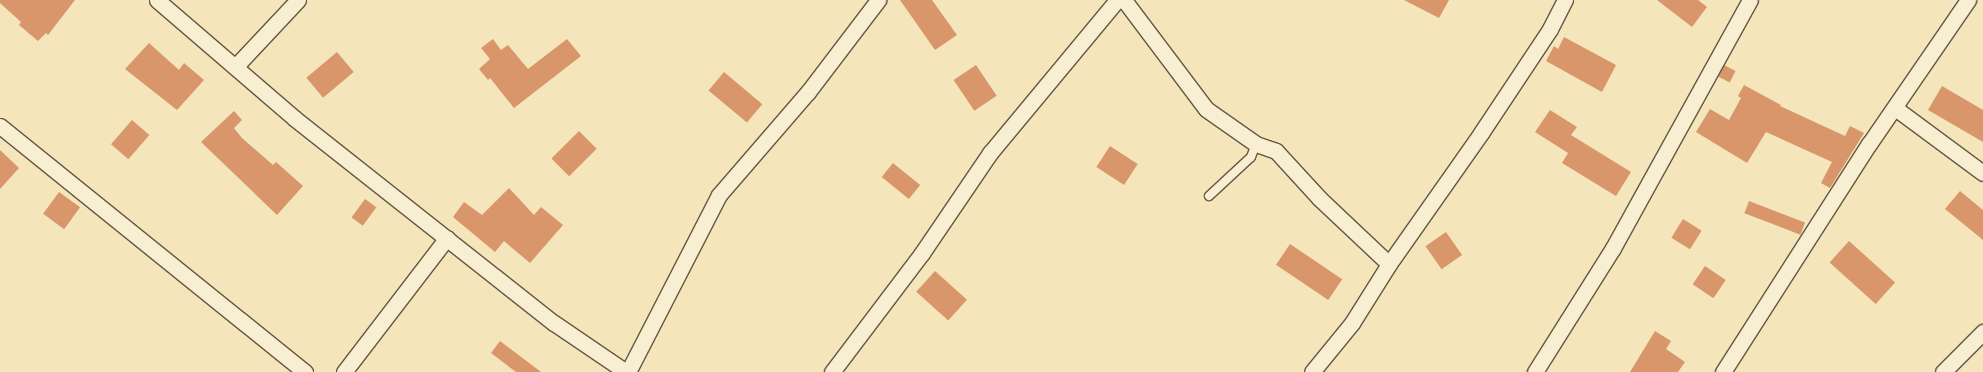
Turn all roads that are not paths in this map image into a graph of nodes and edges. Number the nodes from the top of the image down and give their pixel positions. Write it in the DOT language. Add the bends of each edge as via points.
graph roads {
  1 [pos="157,0"];
  2 [pos="298,0"];
  3 [pos="878,0"];
  4 [pos="1117,0"];
  5 [pos="1124,0"];
  6 [pos="1565,0"];
  7 [pos="1750,0"];
  8 [pos="1968,0"];
  9 [pos="235,67"];
  10 [pos="1895,108"];
  11 [pos="0,126"];
  12 [pos="1256,144"];
  13 [pos="1983,173"];
  14 [pos="1209,196"];
  15 [pos="447,238"];
  16 [pos="1389,264"];
  17 [pos="1983,332"];
  18 [pos="305,372"];
  19 [pos="344,372"];
  20 [pos="627,372"];
  21 [pos="832,372"];
  22 [pos="1312,372"];
  23 [pos="1535,372"];
  24 [pos="1723,372"];
  25 [pos="1943,372"];
  1 -- 9 [label="street"];
  2 -- 9 [label="street"];
  3 -- 20 [label="street" via="808,92 719,195"];
  4 -- 21 [label="street" via="990,153 922,253"];
  5 -- 12 [label="street" via="1206,109"];
  6 -- 16 [label="street" via="1546,36"];
  7 -- 23 [label="street" via="1613,248"];
  8 -- 10 [label="street"];
  9 -- 15 [label="street" via="294,118"];
  10 -- 13 [label="street"];
  10 -- 24 [label="street" via="1869,144"];
  11 -- 18 [label="street"];
  12 -- 14 [label="lane" via="1251,157"];
  12 -- 16 [label="street" via="1276,151 1319,198"];
  15 -- 19 [label="street"];
  15 -- 20 [label="street" via="554,323"];
  16 -- 22 [label="street" via="1352,323"];
  17 -- 25 [label="street"];
}
